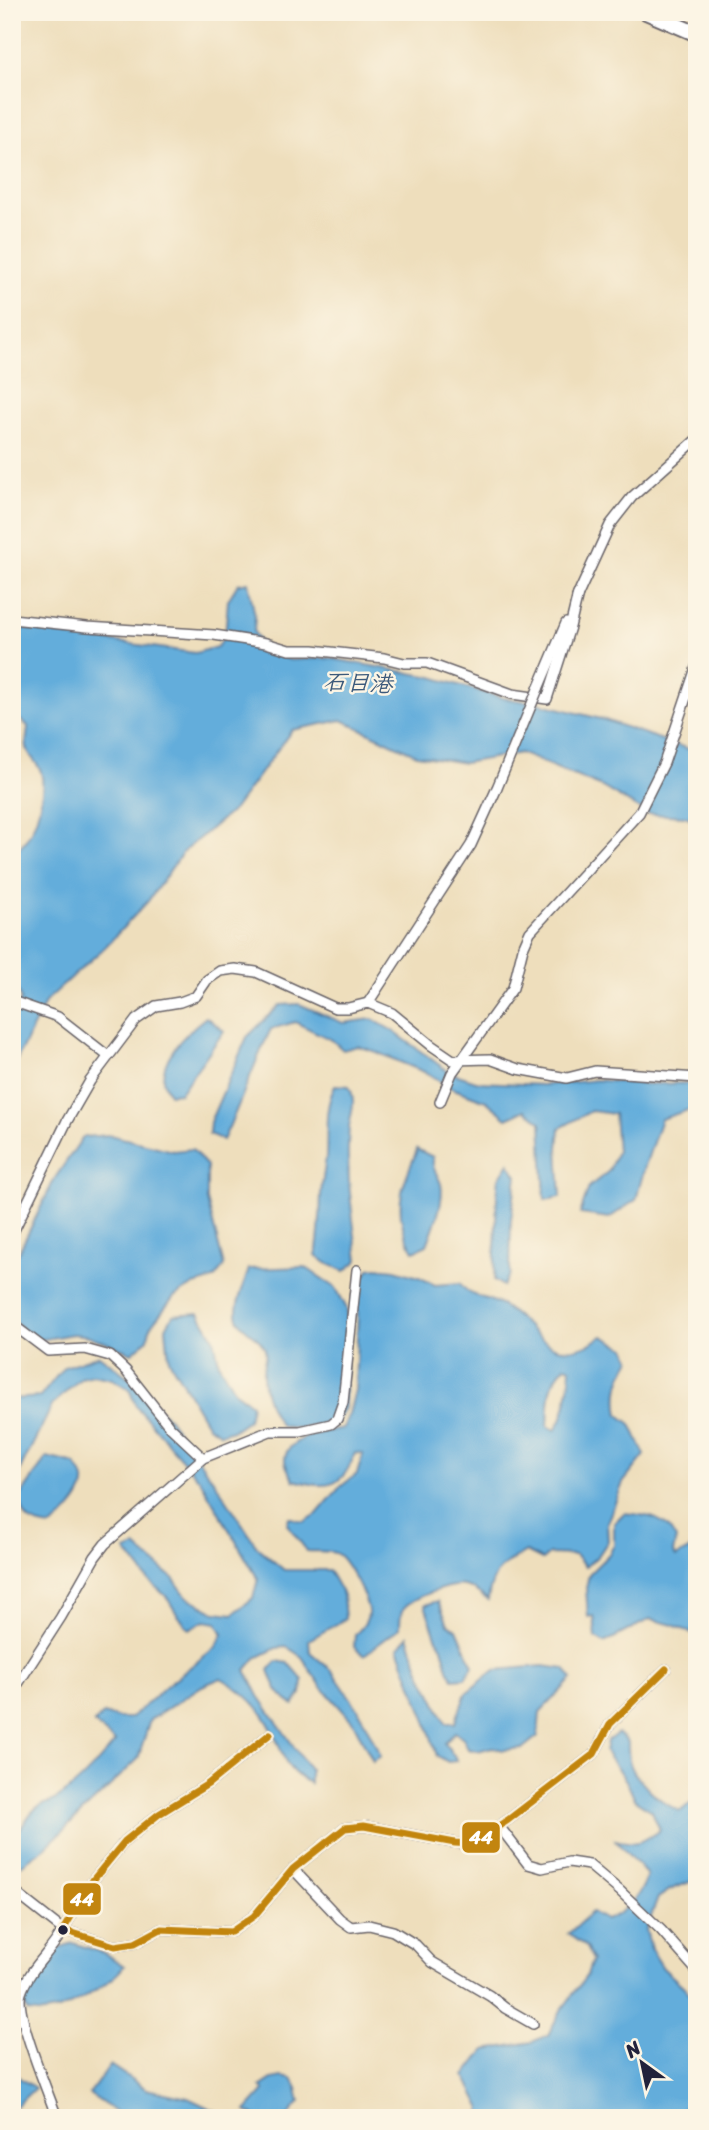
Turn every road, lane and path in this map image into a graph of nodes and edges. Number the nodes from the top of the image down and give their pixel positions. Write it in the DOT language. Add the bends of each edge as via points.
graph roads {
  1 [pos="646,12"];
  2 [pos="697,34"];
  3 [pos="697,439"];
  4 [pos="578,594"];
  5 [pos="12,619"];
  6 [pos="697,665"];
  7 [pos="12,1001"];
  8 [pos="368,1003"];
  9 [pos="108,1056"];
  10 [pos="461,1060"];
  11 [pos="697,1078"];
  12 [pos="440,1102"];
  13 [pos="12,1234"];
  14 [pos="357,1270"];
  15 [pos="12,1324"];
  16 [pos="203,1458"];
  17 [pos="666,1669"];
  18 [pos="12,1693"];
  19 [pos="270,1734"];
  20 [pos="499,1826"];
  21 [pos="293,1869"];
  22 [pos="12,1890"];
  23 [pos="63,1930"];
  24 [pos="697,1971"];
  25 [pos="533,2024"];
  26 [pos="57,2118"];
  1 -- 2 [label="main road"];
  3 -- 4 [label="street" via="632,497 610,524"];
  4 -- 5 [label="street" via="547,699 512,694 427,663 289,650 214,635"];
  4 -- 8 [label="street, bridge" via="471,845"];
  6 -- 10 [label="street" via="664,764 639,813 530,932 513,988"];
  7 -- 9 [label="street" via="58,1017"];
  8 -- 9 [label="street" via="335,1008 256,972 220,971 196,996 156,1006 136,1020"];
  8 -- 10 [label="street" via="392,1013 453,1060"];
  9 -- 13 [label="street" via="67,1121"];
  10 -- 11 [label="street" via="490,1059 567,1078 596,1071"];
  10 -- 12 [label="street"];
  14 -- 16 [label="street" via="344,1402 337,1419 309,1429 270,1431"];
  15 -- 16 [label="street" via="48,1351 85,1349 110,1356"];
  16 -- 18 [label="street" via="105,1544"];
  17 -- 20 [label="street" via="610,1724 594,1754"];
  19 -- 23 [label="street" via="125,1841 93,1880"];
  20 -- 21 [label="street" via="471,1844 363,1826 345,1828"];
  20 -- 24 [label="street" via="528,1864 542,1868 569,1862 589,1865 661,1930"];
  21 -- 23 [label="street" via="254,1916 231,1932 161,1929 135,1943 115,1946"];
  21 -- 25 [label="street" via="351,1927 369,1925 393,1931 432,1962"];
  22 -- 23 [label="street"];
  23 -- 26 [label="street" via="19,1995"];
}
